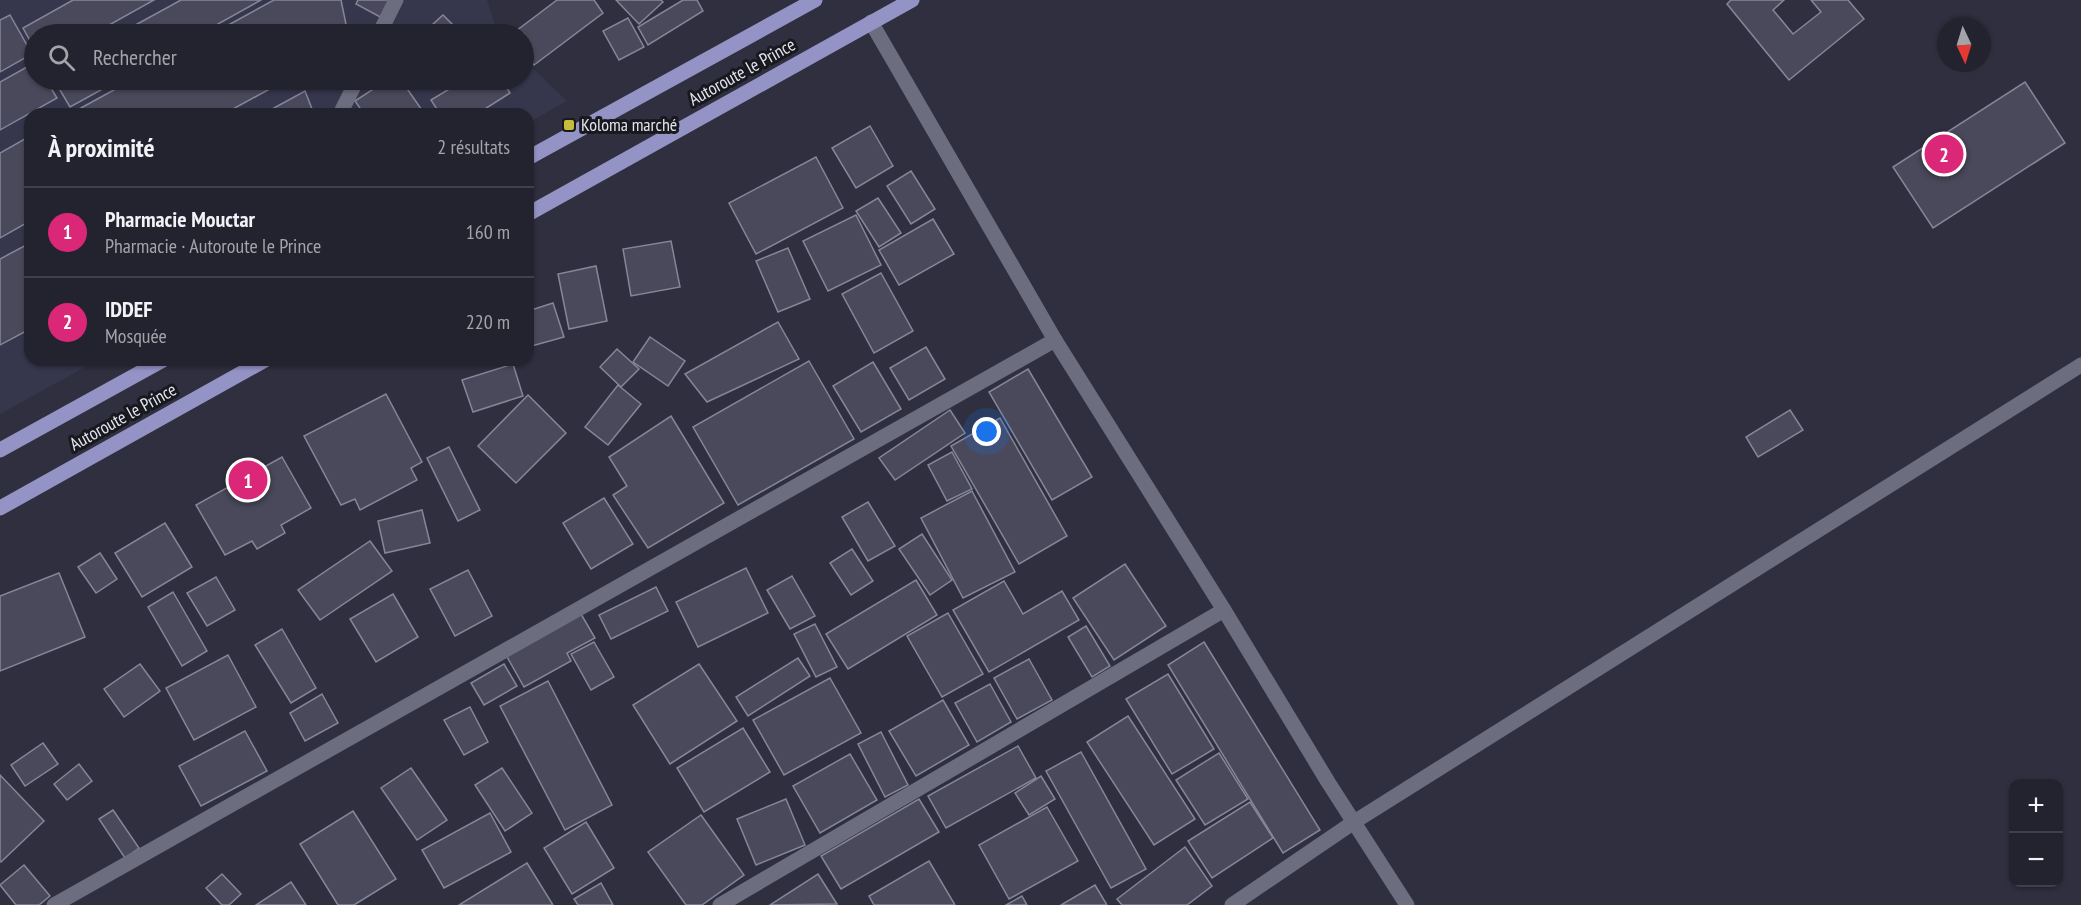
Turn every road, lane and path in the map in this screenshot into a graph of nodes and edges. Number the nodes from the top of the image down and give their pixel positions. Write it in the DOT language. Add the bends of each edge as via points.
graph roads {
  1 [pos="396,0"];
  2 [pos="815,0"];
  3 [pos="912,0"];
  4 [pos="871,22"];
  5 [pos="384,24"];
  6 [pos="352,90"];
  7 [pos="343,108"];
  8 [pos="534,155"];
  9 [pos="534,211"];
  10 [pos="1055,340"];
  11 [pos="2081,365"];
  12 [pos="152,366"];
  13 [pos="254,366"];
  14 [pos="0,450"];
  15 [pos="0,508"];
  16 [pos="1224,610"];
  17 [pos="1354,822"];
  18 [pos="54,905"];
  19 [pos="720,905"];
  20 [pos="1232,905"];
  21 [pos="1407,905"];
  1 -- 5 [label="street"];
  2 -- 8 [label="main road, Autoroute le Prince"];
  3 -- 4 [label="main road, Autoroute le Prince"];
  4 -- 9 [label="main road, Autoroute le Prince"];
  4 -- 10 [label="street"];
  6 -- 7 [label="street"];
  10 -- 16 [label="street"];
  10 -- 18 [label="street"];
  11 -- 17 [label="street"];
  12 -- 14 [label="main road, Autoroute le Prince"];
  13 -- 15 [label="main road, Autoroute le Prince"];
  16 -- 17 [label="street"];
  16 -- 19 [label="street"];
  17 -- 20 [label="street"];
  17 -- 21 [label="street"];
}
